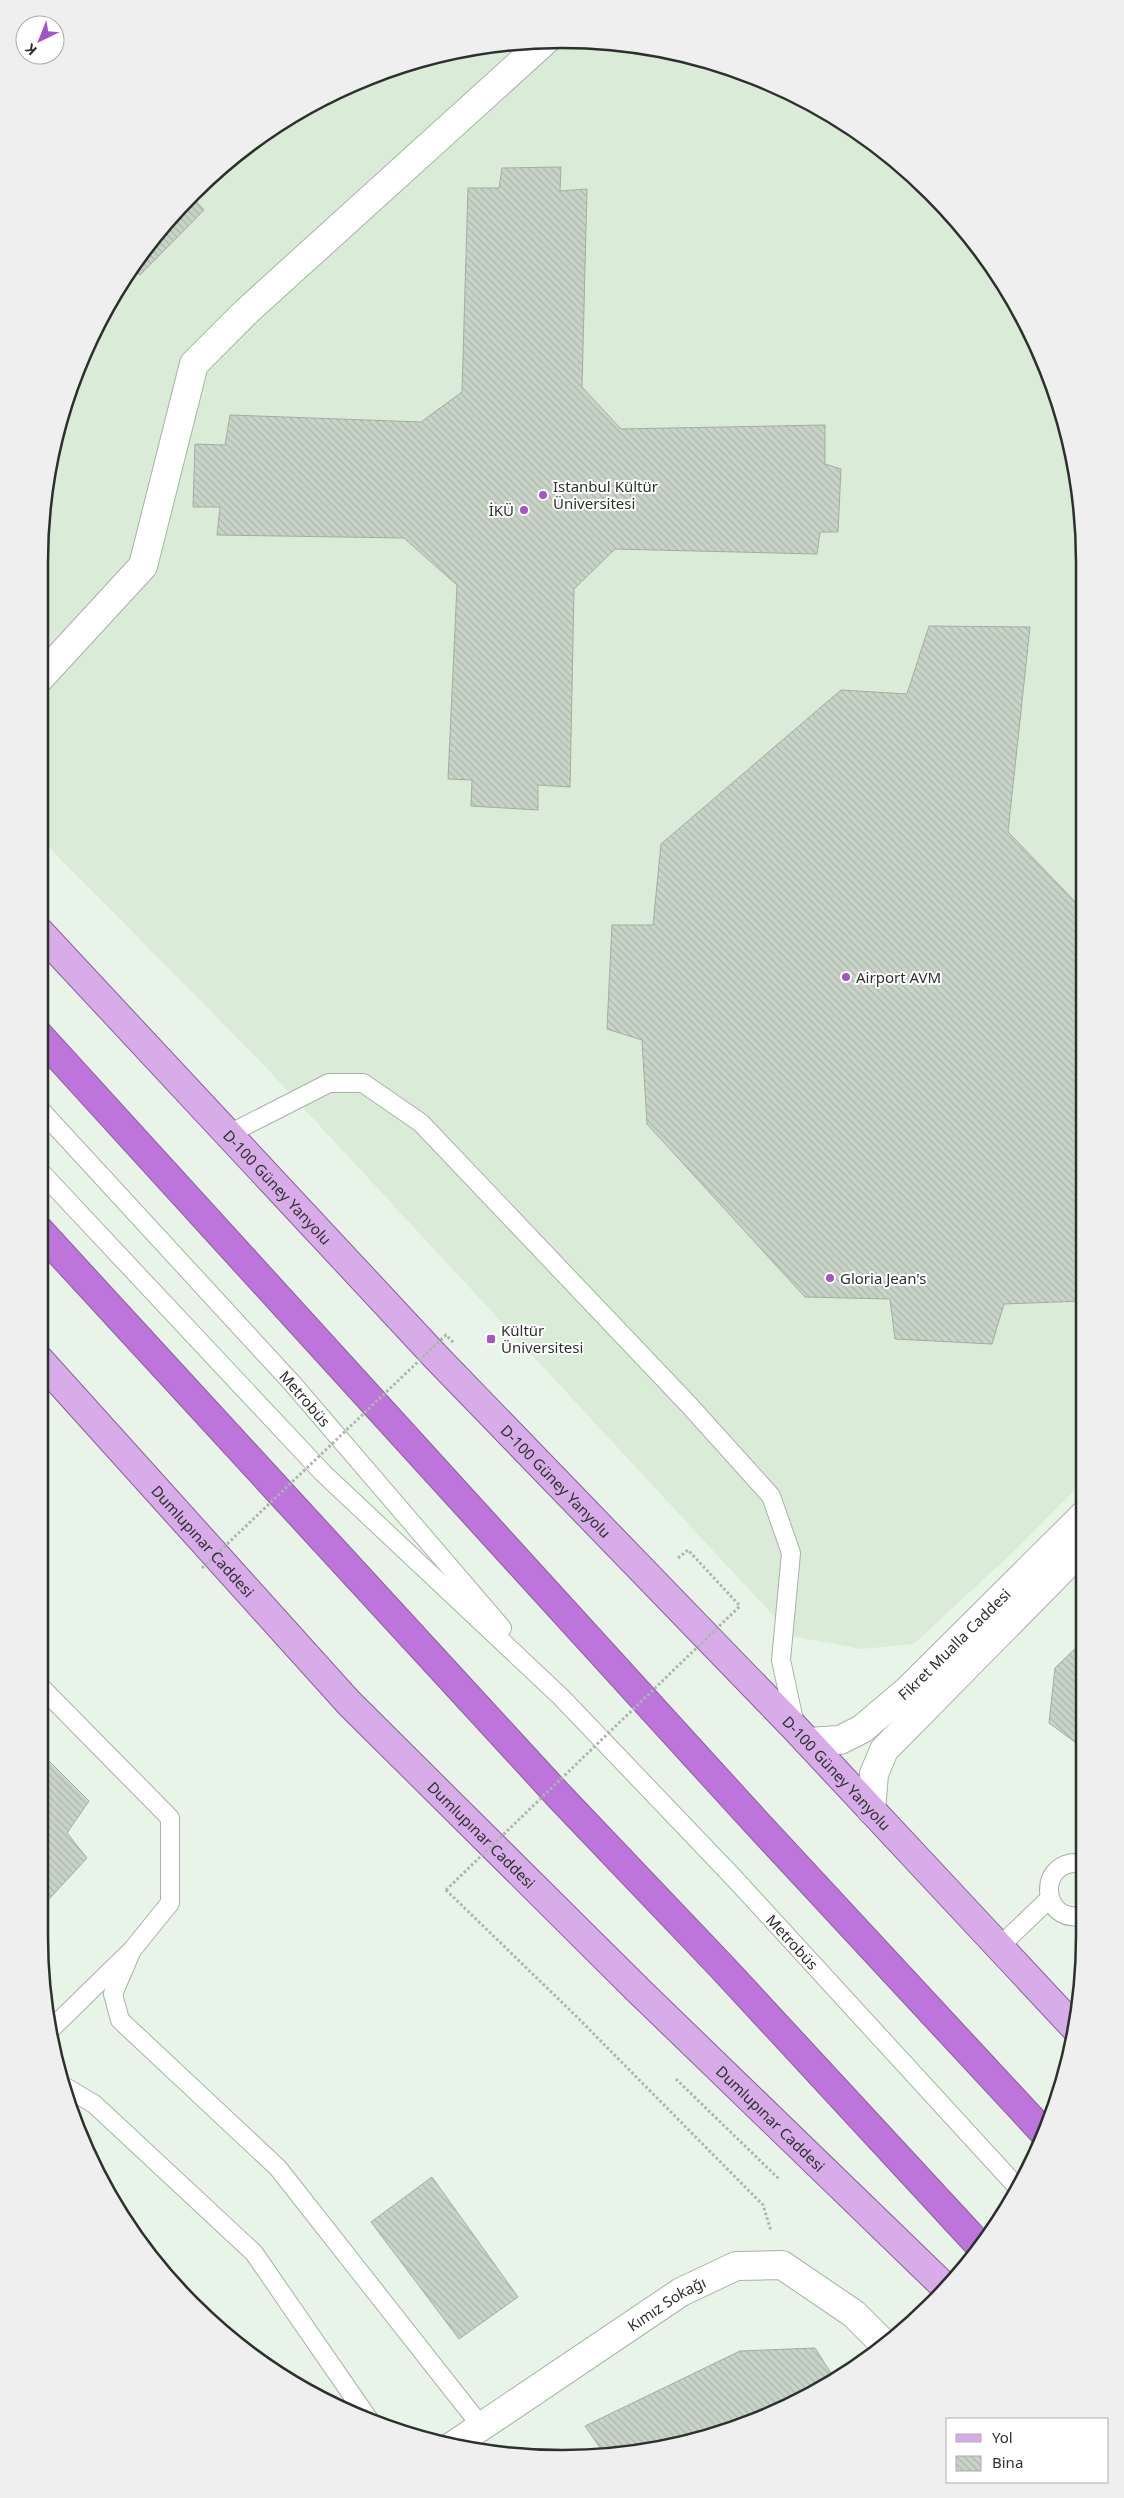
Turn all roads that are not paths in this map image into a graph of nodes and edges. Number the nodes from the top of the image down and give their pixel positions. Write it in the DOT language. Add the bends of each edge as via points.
graph roads {
  1 [pos="536,49"];
  2 [pos="48,669"];
  3 [pos="48,941"];
  4 [pos="48,1045"];
  5 [pos="48,1118"];
  6 [pos="227,1135"];
  7 [pos="48,1180"];
  8 [pos="48,1240"];
  9 [pos="48,1368"];
  10 [pos="1076,1523"];
  11 [pos="1076,1555"];
  12 [pos="48,1693"];
  13 [pos="561,1697"];
  14 [pos="802,1735"];
  15 [pos="872,1810"];
  16 [pos="1076,1862"];
  17 [pos="1049,1898"];
  18 [pos="1076,1917"];
  19 [pos="999,1947"];
  20 [pos="132,1950"];
  21 [pos="1069,2022"];
  22 [pos="55,2025"];
  23 [pos="72,2091"];
  24 [pos="1039,2128"];
  25 [pos="1013,2183"];
  26 [pos="976,2241"];
  27 [pos="941,2283"];
  28 [pos="880,2340"];
  29 [pos="362,2410"];
  30 [pos="482,2426"];
  31 [pos="460,2441"];
  1 -- 2 [label="street" via="247,311 194,364 143,566"];
  3 -- 6 [label="main road, D-100 Güney Yanyolu"];
  4 -- 24 [label="highway"];
  5 -- 13 [label="lane, Metrobüs" via="292,1383"];
  6 -- 14 [label="main road, D-100 Güney Yanyolu"];
  6 -- 14 [label="lane" via="329,1083 363,1083 421,1124 689,1405 771,1496 791,1553 781,1660"];
  7 -- 13 [label="lane, Metrobüs" via="323,1473"];
  8 -- 26 [label="highway" via="560,1797"];
  9 -- 27 [label="main road, Dumlupınar Caddesi" via="349,1703 638,1990"];
  10 -- 14 [label="street, Fikret Mualla Caddesi" via="907,1691 862,1729 840,1740"];
  11 -- 15 [label="street, Fikret Mualla Caddesi" via="884,1750 874,1774"];
  12 -- 20 [label="lane" via="170,1818 170,1903"];
  13 -- 25 [label="lane, Metrobüs" via="734,1878"];
  14 -- 15 [label="main road, D-100 Güney Yanyolu"];
  15 -- 19 [label="main road, D-100 Güney Yanyolu"];
  16 -- 17 [label="lane" via="1062,1866 1053,1874 1048,1886"];
  17 -- 18 [label="lane" via="1056,1909 1066,1916"];
  17 -- 19 [label="lane"];
  19 -- 21 [label="main road, D-100 Güney Yanyolu"];
  20 -- 22 [label="lane"];
  20 -- 30 [label="lane" via="113,1994 120,2020 278,2168"];
  23 -- 29 [label="lane" via="94,2104 254,2253"];
  28 -- 30 [label="street, Kımız Sokağı" via="854,2314 782,2264 736,2266 681,2292"];
  30 -- 31 [label="street, Kımız Sokağı"];
}
